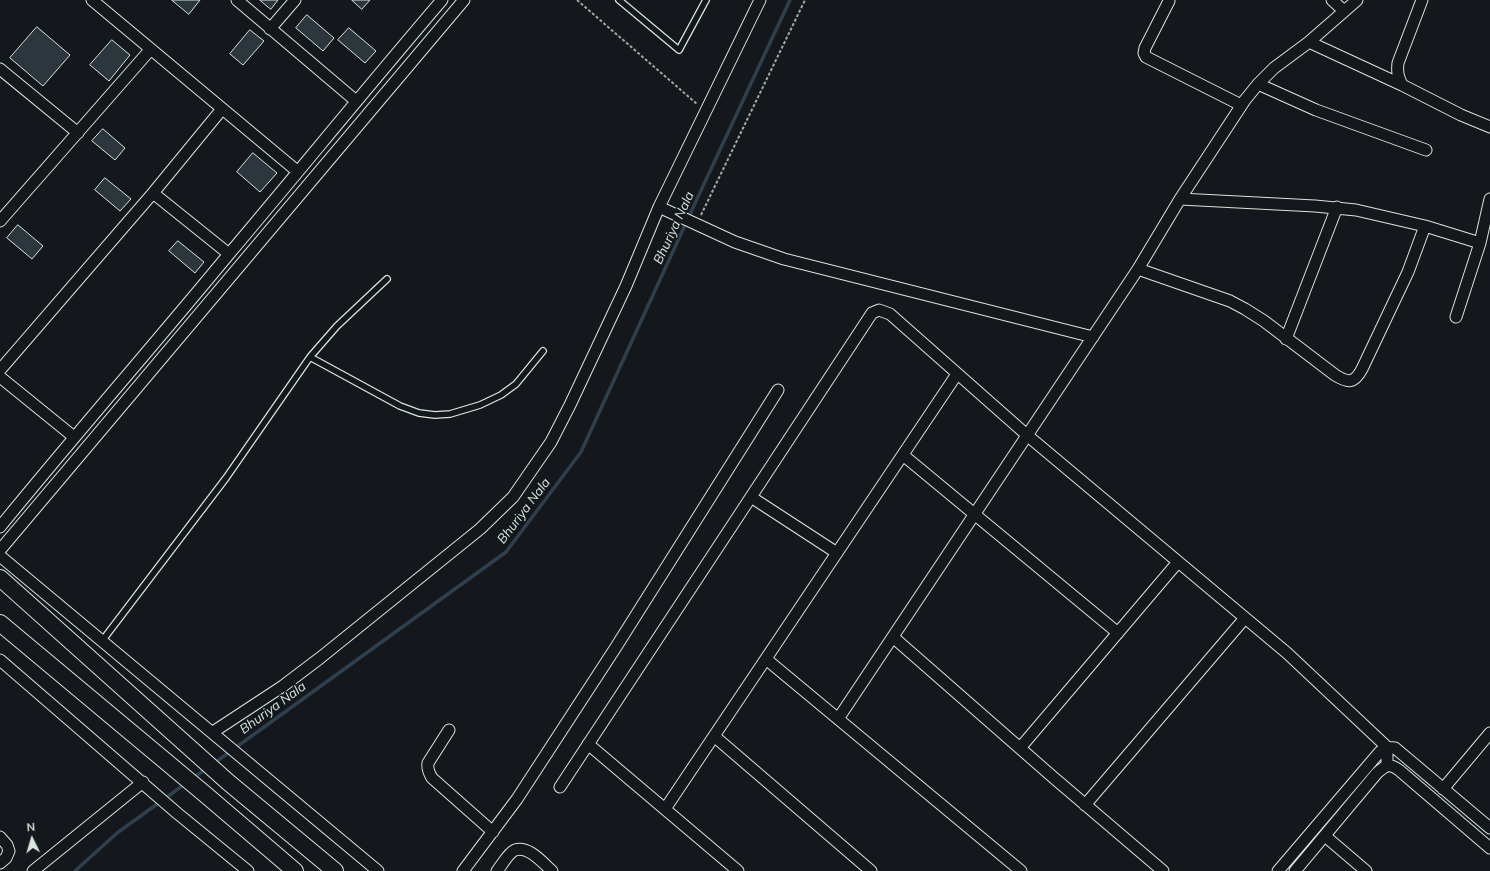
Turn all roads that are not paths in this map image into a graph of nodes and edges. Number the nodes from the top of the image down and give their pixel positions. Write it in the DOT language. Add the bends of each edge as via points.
graph roads {
  1 [pos="237,0"];
  2 [pos="295,0"];
  3 [pos="442,0"];
  4 [pos="464,0"];
  5 [pos="619,0"];
  6 [pos="706,0"];
  7 [pos="760,0"];
  8 [pos="1332,0"];
  9 [pos="1357,0"];
  10 [pos="1422,0"];
  11 [pos="96,1"];
  12 [pos="1169,1"];
  13 [pos="1344,11"];
  14 [pos="270,29"];
  15 [pos="1309,42"];
  16 [pos="150,50"];
  17 [pos="0,69"];
  18 [pos="1258,84"];
  19 [pos="1402,85"];
  20 [pos="356,100"];
  21 [pos="1241,105"];
  22 [pos="222,109"];
  23 [pos="1490,127"];
  24 [pos="78,133"];
  25 [pos="1426,150"];
  26 [pos="297,171"];
  27 [pos="153,193"];
  28 [pos="1180,199"];
  29 [pos="1490,199"];
  30 [pos="1337,207"];
  31 [pos="664,210"];
  32 [pos="0,221"];
  33 [pos="1425,226"];
  34 [pos="1480,242"];
  35 [pos="229,254"];
  36 [pos="1138,269"];
  37 [pos="387,279"];
  38 [pos="1456,317"];
  39 [pos="1093,336"];
  40 [pos="1286,339"];
  41 [pos="543,351"];
  42 [pos="310,357"];
  43 [pos="0,370"];
  44 [pos="957,374"];
  45 [pos="0,377"];
  46 [pos="778,390"];
  47 [pos="1028,436"];
  48 [pos="74,437"];
  49 [pos="903,455"];
  50 [pos="751,497"];
  51 [pos="975,514"];
  52 [pos="0,527"];
  53 [pos="0,550"];
  54 [pos="837,553"];
  55 [pos="0,556"];
  56 [pos="1178,562"];
  57 [pos="0,578"];
  58 [pos="1245,618"];
  59 [pos="0,623"];
  60 [pos="1118,633"];
  61 [pos="893,636"];
  62 [pos="102,640"];
  63 [pos="766,659"];
  64 [pos="0,660"];
  65 [pos="838,719"];
  66 [pos="449,730"];
  67 [pos="1490,733"];
  68 [pos="216,734"];
  69 [pos="714,736"];
  70 [pos="588,744"];
  71 [pos="1387,747"];
  72 [pos="1020,748"];
  73 [pos="1387,766"];
  74 [pos="147,786"];
  75 [pos="560,787"];
  76 [pos="1443,789"];
  77 [pos="1085,805"];
  78 [pos="665,809"];
  79 [pos="1490,828"];
  80 [pos="493,832"];
  81 [pos="1325,836"];
  82 [pos="0,837"];
  83 [pos="1490,848"];
  84 [pos="0,862"];
  85 [pos="33,871"];
  86 [pos="248,871"];
  87 [pos="295,871"];
  88 [pos="335,871"];
  89 [pos="378,871"];
  90 [pos="463,871"];
  91 [pos="497,871"];
  92 [pos="552,871"];
  93 [pos="738,871"];
  94 [pos="871,871"];
  95 [pos="1022,871"];
  96 [pos="1163,871"];
  97 [pos="1278,871"];
  98 [pos="1295,871"];
  99 [pos="1366,871"];
  1 -- 14 [label="street"];
  2 -- 14 [label="street"];
  3 -- 20 [label="street"];
  4 -- 53 [label="street"];
  5 -- 6 [label="lane" via="679,50"];
  7 -- 31 [label="street" via="705,112"];
  8 -- 13 [label="street"];
  9 -- 13 [label="street"];
  10 -- 19 [label="street" via="1398,63 1398,78"];
  11 -- 16 [label="street"];
  12 -- 21 [label="street" via="1145,48 1146,56"];
  13 -- 15 [label="street"];
  14 -- 20 [label="street"];
  15 -- 18 [label="street" via="1274,68"];
  15 -- 19 [label="street"];
  16 -- 22 [label="street"];
  16 -- 24 [label="street"];
  17 -- 24 [label="street"];
  18 -- 21 [label="street"];
  18 -- 25 [label="street" via="1316,110"];
  19 -- 23 [label="street"];
  20 -- 26 [label="street"];
  21 -- 28 [label="street"];
  22 -- 26 [label="street"];
  22 -- 27 [label="street"];
  24 -- 32 [label="street"];
  26 -- 35 [label="street"];
  27 -- 35 [label="street"];
  27 -- 43 [label="street"];
  28 -- 30 [label="street"];
  28 -- 36 [label="street"];
  29 -- 34 [label="street"];
  30 -- 33 [label="street"];
  30 -- 40 [label="street"];
  31 -- 39 [label="street" via="735,242 784,259"];
  31 -- 68 [label="street" via="551,442 513,497 480,529 320,658"];
  33 -- 34 [label="street"];
  33 -- 40 [label="street" via="1400,288 1355,380 1347,381 1334,375"];
  34 -- 38 [label="street"];
  35 -- 48 [label="street"];
  36 -- 39 [label="street"];
  36 -- 40 [label="street" via="1230,301"];
  37 -- 42 [label="lane" via="337,326"];
  39 -- 47 [label="street"];
  41 -- 42 [label="lane" via="516,384 501,395 480,405 450,414 435,415 419,413 400,406"];
  42 -- 62 [label="lane" via="226,478"];
  44 -- 47 [label="street"];
  44 -- 49 [label="street"];
  44 -- 50 [label="street" via="890,314 879,310 872,313"];
  45 -- 48 [label="street"];
  46 -- 80 [label="street" via="616,647"];
  47 -- 51 [label="street"];
  47 -- 56 [label="street"];
  48 -- 52 [label="street"];
  49 -- 51 [label="street"];
  49 -- 54 [label="street"];
  50 -- 54 [label="street"];
  50 -- 70 [label="street"];
  51 -- 60 [label="street"];
  51 -- 61 [label="street"];
  54 -- 63 [label="street"];
  55 -- 62 [label="street"];
  56 -- 58 [label="street"];
  56 -- 60 [label="street"];
  57 -- 88 [label="street" via="193,752"];
  58 -- 71 [label="street" via="1287,653"];
  58 -- 77 [label="street"];
  59 -- 87 [label="street"];
  60 -- 72 [label="street"];
  61 -- 65 [label="street"];
  61 -- 72 [label="street"];
  62 -- 68 [label="street"];
  63 -- 65 [label="street"];
  63 -- 69 [label="street"];
  64 -- 74 [label="street"];
  65 -- 95 [label="street"];
  66 -- 80 [label="street" via="428,763 429,773"];
  67 -- 76 [label="street"];
  68 -- 89 [label="street"];
  69 -- 78 [label="street"];
  69 -- 94 [label="street"];
  70 -- 75 [label="street"];
  70 -- 78 [label="street"];
  71 -- 73 [label="street"];
  71 -- 76 [label="street" via="1395,748"];
  71 -- 97 [label="street" via="1382,749"];
  72 -- 77 [label="street"];
  73 -- 81 [label="street" via="1377,773"];
  73 -- 83 [label="street" via="1399,770"];
  74 -- 85 [label="street"];
  74 -- 86 [label="street"];
  76 -- 79 [label="street"];
  77 -- 96 [label="street"];
  78 -- 93 [label="street"];
  80 -- 90 [label="street"];
  81 -- 98 [label="street"];
  81 -- 99 [label="street"];
  82 -- 84 [label="street" via="9,851 6,858"];
  91 -- 92 [label="street" via="511,853 521,849 530,852"];
}
